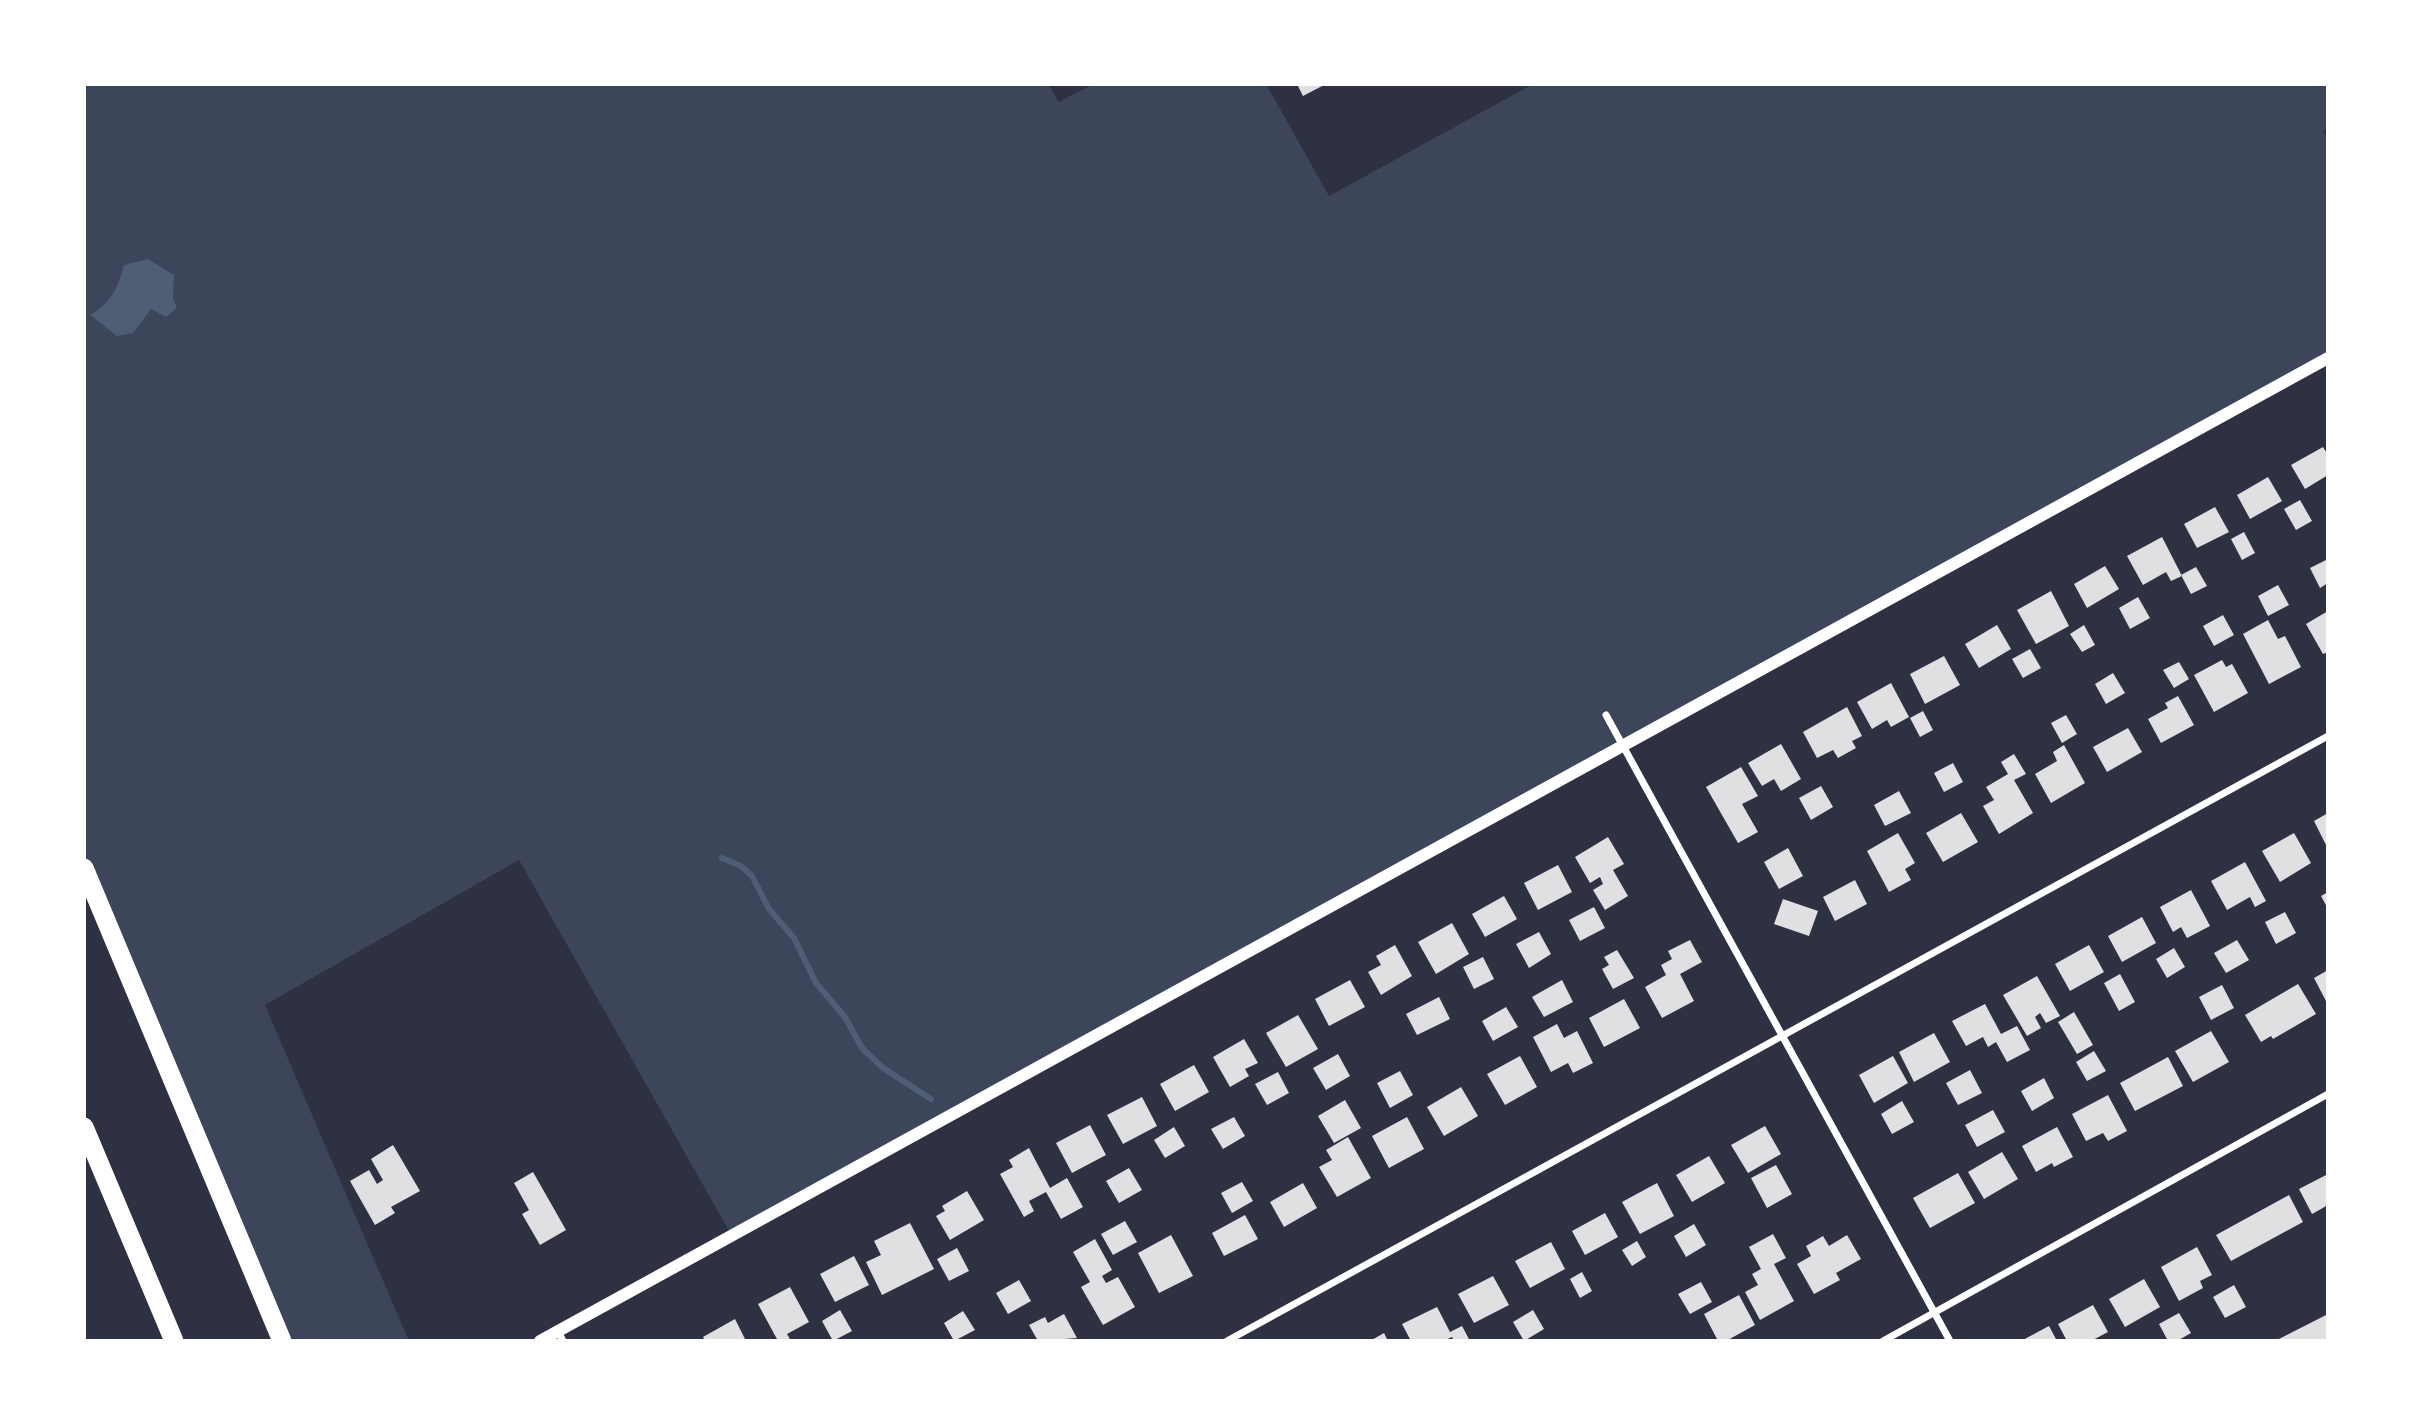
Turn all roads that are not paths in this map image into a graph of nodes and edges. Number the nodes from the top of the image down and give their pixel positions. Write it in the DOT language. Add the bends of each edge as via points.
graph roads {
  1 [pos="2328,358"];
  2 [pos="1606,715"];
  3 [pos="2328,736"];
  4 [pos="1623,746"];
  5 [pos="84,868"];
  6 [pos="1783,1036"];
  7 [pos="2328,1094"];
  8 [pos="84,1127"];
  9 [pos="1934,1312"];
  10 [pos="561,1336"];
  11 [pos="174,1341"];
  12 [pos="282,1341"];
  13 [pos="540,1341"];
  14 [pos="1227,1341"];
  15 [pos="1883,1341"];
  16 [pos="1950,1341"];
  1 -- 4 [label="street"];
  2 -- 4 [label="street"];
  3 -- 6 [label="street"];
  4 -- 6 [label="street"];
  4 -- 10 [label="street"];
  5 -- 12 [label="highway"];
  6 -- 9 [label="street"];
  6 -- 14 [label="street"];
  7 -- 9 [label="street"];
  8 -- 11 [label="highway"];
  9 -- 15 [label="street"];
  9 -- 16 [label="street"];
  10 -- 13 [label="street"];
}
